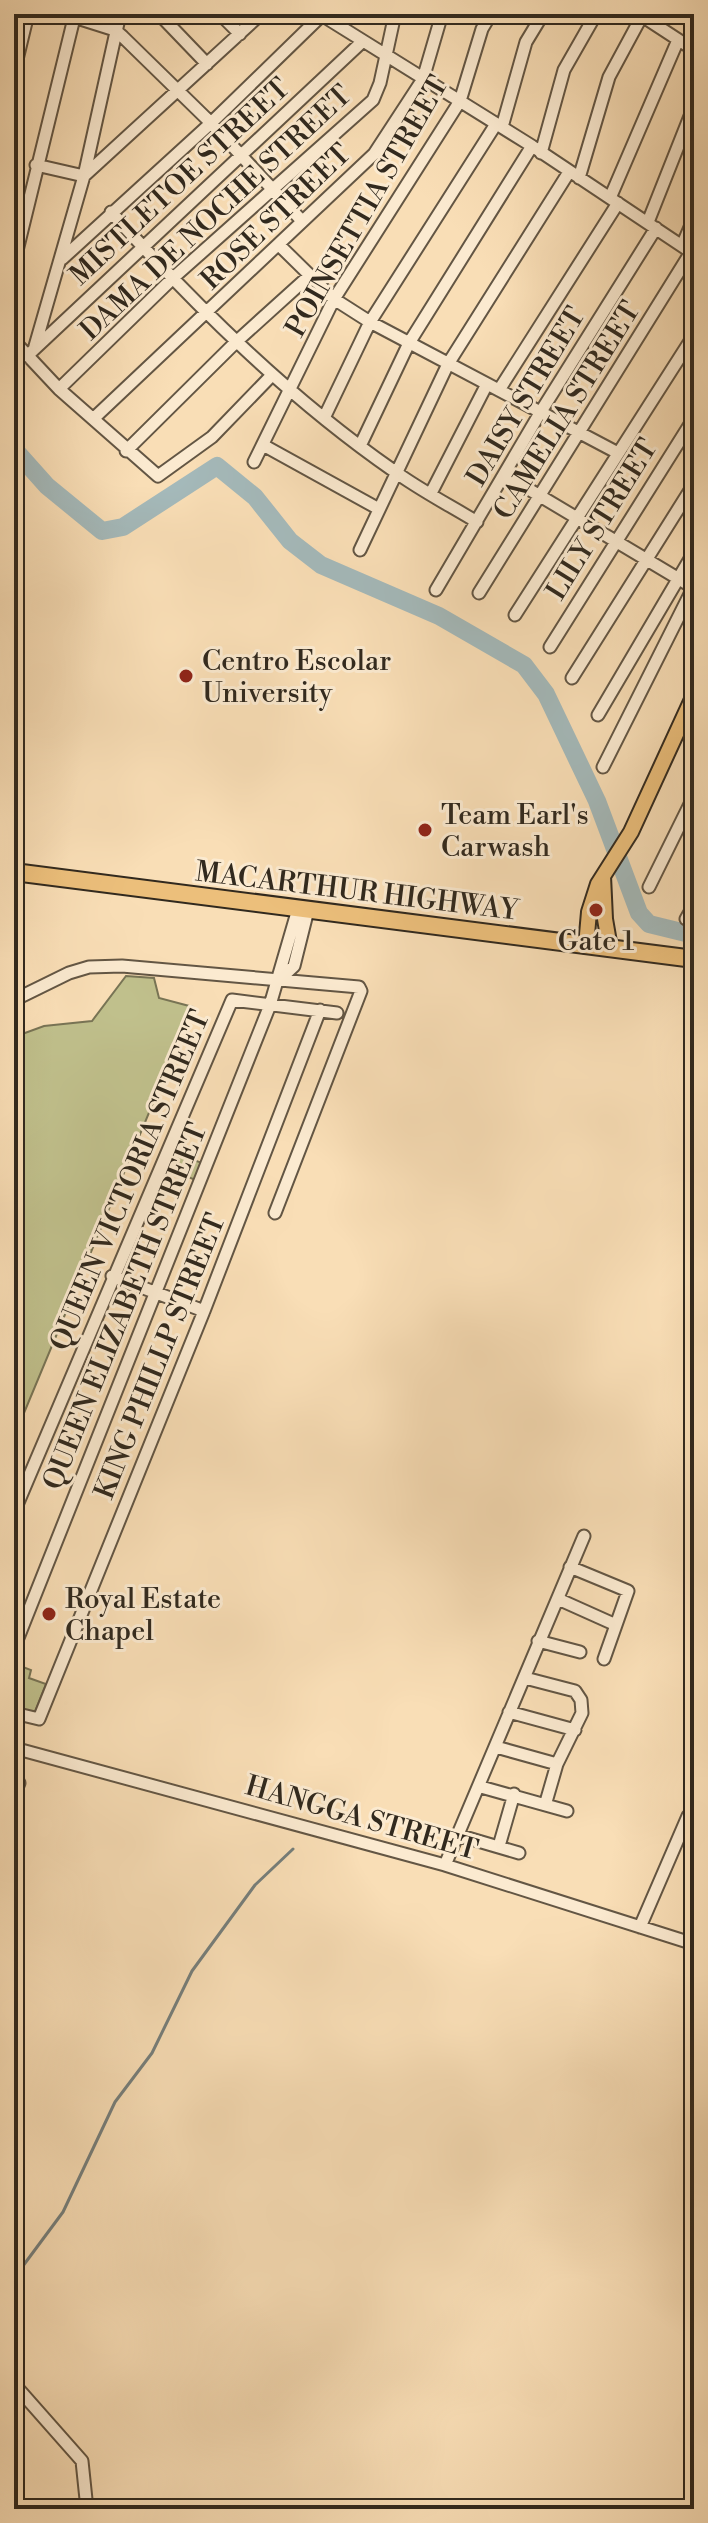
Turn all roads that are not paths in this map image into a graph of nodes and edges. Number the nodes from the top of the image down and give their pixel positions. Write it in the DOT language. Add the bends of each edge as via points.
graph roads {
  1 [pos="28,14"];
  2 [pos="120,14"];
  3 [pos="159,14"];
  4 [pos="220,14"];
  5 [pos="261,14"];
  6 [pos="395,14"];
  7 [pos="442,14"];
  8 [pos="491,14"];
  9 [pos="543,14"];
  10 [pos="596,14"];
  11 [pos="75,15"];
  12 [pos="321,15"];
  13 [pos="643,15"];
  14 [pos="115,30"];
  15 [pos="240,34"];
  16 [pos="678,40"];
  17 [pos="363,41"];
  18 [pos="694,50"];
  19 [pos="384,54"];
  20 [pos="207,64"];
  21 [pos="15,67"];
  22 [pos="423,79"];
  23 [pos="180,92"];
  24 [pos="460,101"];
  25 [pos="694,106"];
  26 [pos="211,123"];
  27 [pos="499,126"];
  28 [pos="536,150"];
  29 [pos="243,156"];
  30 [pos="36,165"];
  31 [pos="574,175"];
  32 [pos="84,176"];
  33 [pos="274,189"];
  34 [pos="614,201"];
  35 [pos="111,212"];
  36 [pos="694,218"];
  37 [pos="302,221"];
  38 [pos="652,225"];
  39 [pos="279,245"];
  40 [pos="142,246"];
  41 [pos="689,251"];
  42 [pos="62,259"];
  43 [pos="14,263"];
  44 [pos="309,276"];
  45 [pos="173,278"];
  46 [pos="334,299"];
  47 [pos="208,312"];
  48 [pos="370,322"];
  49 [pos="694,335"];
  50 [pos="14,341"];
  51 [pos="236,342"];
  52 [pos="409,343"];
  53 [pos="31,352"];
  54 [pos="448,364"];
  55 [pos="272,375"];
  56 [pos="487,384"];
  57 [pos="59,389"];
  58 [pos="499,390"];
  59 [pos="291,391"];
  60 [pos="540,413"];
  61 [pos="324,418"];
  62 [pos="694,418"];
  63 [pos="93,419"];
  64 [pos="579,436"];
  65 [pos="263,445"];
  66 [pos="360,446"];
  67 [pos="126,451"];
  68 [pos="618,453"];
  69 [pos="254,462"];
  70 [pos="396,473"];
  71 [pos="505,475"];
  72 [pos="694,484"];
  73 [pos="431,493"];
  74 [pos="541,498"];
  75 [pos="379,509"];
  76 [pos="576,520"];
  77 [pos="477,522"];
  78 [pos="614,542"];
  79 [pos="360,550"];
  80 [pos="694,552"];
  81 [pos="646,560"];
  82 [pos="679,580"];
  83 [pos="694,588"];
  84 [pos="436,590"];
  85 [pos="479,593"];
  86 [pos="515,615"];
  87 [pos="550,647"];
  88 [pos="572,678"];
  89 [pos="694,695"];
  90 [pos="598,715"];
  91 [pos="603,767"];
  92 [pos="694,796"];
  93 [pos="14,872"];
  94 [pos="605,872"];
  95 [pos="649,887"];
  96 [pos="694,905"];
  97 [pos="303,910"];
  98 [pos="686,919"];
  99 [pos="586,946"];
  100 [pos="610,948"];
  101 [pos="694,959"];
  102 [pos="278,982"];
  103 [pos="14,1000"];
  104 [pos="270,1005"];
  105 [pos="320,1010"];
  106 [pos="337,1013"];
  107 [pos="275,1213"];
  108 [pos="112,1276"];
  109 [pos="155,1294"];
  110 [pos="204,1311"];
  111 [pos="14,1512"];
  112 [pos="584,1536"];
  113 [pos="570,1567"];
  114 [pos="558,1599"];
  115 [pos="616,1625"];
  116 [pos="538,1641"];
  117 [pos="14,1648"];
  118 [pos="580,1652"];
  119 [pos="604,1659"];
  120 [pos="525,1678"];
  121 [pos="509,1712"];
  122 [pos="14,1713"];
  123 [pos="575,1730"];
  124 [pos="496,1747"];
  125 [pos="14,1748"];
  126 [pos="557,1764"];
  127 [pos="14,1782"];
  128 [pos="481,1787"];
  129 [pos="514,1794"];
  130 [pos="14,1795"];
  131 [pos="546,1802"];
  132 [pos="694,1810"];
  133 [pos="567,1811"];
  134 [pos="461,1836"];
  135 [pos="499,1846"];
  136 [pos="519,1853"];
  137 [pos="445,1865"];
  138 [pos="640,1927"];
  139 [pos="694,1944"];
  140 [pos="14,2384"];
  141 [pos="87,2509"];
  1 -- 21 [label="street"];
  2 -- 14 [label="street"];
  3 -- 20 [label="street"];
  4 -- 15 [label="street"];
  5 -- 15 [label="street"];
  6 -- 19 [label="street, DAMA DE NOCHE STREET"];
  7 -- 22 [label="street, ROSE STREET"];
  8 -- 24 [label="street, POINSETTIA STREET"];
  9 -- 27 [label="street" via="526,42"];
  10 -- 28 [label="street" via="564,70"];
  11 -- 14 [label="street"];
  11 -- 30 [label="street"];
  12 -- 17 [label="street"];
  12 -- 26 [label="street"];
  13 -- 16 [label="street"];
  13 -- 31 [label="street" via="609,77"];
  14 -- 23 [label="street"];
  14 -- 32 [label="street"];
  15 -- 20 [label="street"];
  16 -- 18 [label="street"];
  16 -- 34 [label="street"];
  17 -- 19 [label="street"];
  17 -- 29 [label="street, MISTLETOE STREET"];
  19 -- 22 [label="street"];
  19 -- 33 [label="street, DAMA DE NOCHE STREET" via="373,100"];
  20 -- 23 [label="street"];
  22 -- 24 [label="street"];
  22 -- 37 [label="street, ROSE STREET" via="374,154"];
  23 -- 26 [label="street"];
  23 -- 32 [label="street"];
  24 -- 27 [label="street"];
  24 -- 46 [label="street, POINSETTIA STREET"];
  25 -- 38 [label="street, DAISY STREET"];
  26 -- 29 [label="street"];
  26 -- 35 [label="street"];
  27 -- 28 [label="street"];
  27 -- 48 [label="street"];
  28 -- 31 [label="street"];
  28 -- 52 [label="street"];
  29 -- 33 [label="street"];
  29 -- 40 [label="street, MISTLETOE STREET"];
  30 -- 32 [label="street"];
  30 -- 43 [label="street"];
  31 -- 34 [label="street"];
  31 -- 54 [label="street"];
  32 -- 42 [label="street"];
  33 -- 37 [label="street"];
  33 -- 45 [label="street, DAMA DE NOCHE STREET"];
  34 -- 38 [label="street"];
  34 -- 58 [label="street"];
  35 -- 40 [label="street"];
  35 -- 42 [label="street"];
  36 -- 41 [label="street, CAMELIA STREET"];
  37 -- 39 [label="street, ROSE STREET"];
  38 -- 41 [label="street"];
  38 -- 60 [label="street, DAISY STREET"];
  39 -- 44 [label="street"];
  39 -- 47 [label="street, ROSE STREET"];
  40 -- 45 [label="street"];
  40 -- 53 [label="street, MISTLETOE STREET"];
  41 -- 64 [label="street, CAMELIA STREET"];
  42 -- 53 [label="street"];
  44 -- 46 [label="street"];
  44 -- 51 [label="street"];
  45 -- 47 [label="street"];
  45 -- 57 [label="street, DAMA DE NOCHE STREET"];
  46 -- 48 [label="street"];
  46 -- 59 [label="street, POINSETTIA STREET"];
  47 -- 51 [label="street"];
  47 -- 63 [label="street, ROSE STREET"];
  48 -- 52 [label="street"];
  48 -- 61 [label="street"];
  49 -- 68 [label="street"];
  50 -- 53 [label="street"];
  51 -- 55 [label="street"];
  51 -- 67 [label="street"];
  52 -- 54 [label="street"];
  52 -- 66 [label="street"];
  53 -- 57 [label="street"];
  54 -- 56 [label="street"];
  54 -- 70 [label="street"];
  55 -- 59 [label="street"];
  55 -- 67 [label="street" via="212,437 163,474 150,472"];
  56 -- 58 [label="street"];
  56 -- 73 [label="street"];
  57 -- 63 [label="street"];
  58 -- 60 [label="street"];
  59 -- 61 [label="street"];
  59 -- 65 [label="street, POINSETTIA STREET"];
  60 -- 64 [label="street"];
  60 -- 71 [label="street, DAISY STREET"];
  61 -- 66 [label="street"];
  62 -- 78 [label="street, LILY STREET"];
  63 -- 67 [label="street"];
  64 -- 68 [label="street"];
  64 -- 74 [label="street, CAMELIA STREET"];
  65 -- 69 [label="street, POINSETTIA STREET"];
  65 -- 75 [label="street"];
  66 -- 70 [label="street"];
  68 -- 76 [label="street"];
  70 -- 73 [label="street"];
  70 -- 75 [label="street"];
  71 -- 74 [label="street"];
  71 -- 77 [label="street, DAISY STREET"];
  72 -- 81 [label="street"];
  73 -- 77 [label="street"];
  74 -- 76 [label="street"];
  74 -- 85 [label="street, CAMELIA STREET"];
  75 -- 79 [label="street"];
  76 -- 78 [label="street"];
  76 -- 86 [label="street"];
  77 -- 84 [label="street, DAISY STREET"];
  78 -- 81 [label="street"];
  78 -- 87 [label="street, LILY STREET"];
  80 -- 82 [label="street"];
  81 -- 82 [label="street"];
  81 -- 88 [label="street"];
  82 -- 83 [label="street"];
  82 -- 90 [label="street"];
  83 -- 91 [label="street"];
  89 -- 94 [label="main road"];
  92 -- 95 [label="street"];
  93 -- 97 [label="highway, MACARTHUR HIGHWAY"];
  94 -- 99 [label="main road" via="591,906"];
  94 -- 100 [label="main road"];
  96 -- 98 [label="street"];
  97 -- 99 [label="highway, MACARTHUR HIGHWAY"];
  97 -- 102 [label="street, QUEEN ELIZABETH STREET" via="294,966"];
  99 -- 100 [label="highway, MACARTHUR HIGHWAY"];
  100 -- 101 [label="highway, MACARTHUR HIGHWAY"];
  102 -- 103 [label="street" via="89,967"];
  102 -- 104 [label="street, QUEEN ELIZABETH STREET"];
  102 -- 107 [label="street" via="361,991"];
  104 -- 105 [label="street"];
  104 -- 108 [label="street, QUEEN VICTORIA STREET" via="232,1000"];
  104 -- 109 [label="street, QUEEN ELIZABETH STREET"];
  105 -- 106 [label="street"];
  105 -- 110 [label="street, KING PHILLP STREET"];
  108 -- 109 [label="street"];
  108 -- 111 [label="street, QUEEN VICTORIA STREET"];
  109 -- 110 [label="street"];
  109 -- 117 [label="street, QUEEN ELIZABETH STREET"];
  110 -- 122 [label="street, KING PHILLP STREET" via="39,1719"];
  112 -- 113 [label="street"];
  113 -- 114 [label="street"];
  113 -- 115 [label="street" via="628,1591"];
  114 -- 115 [label="street"];
  114 -- 116 [label="street"];
  115 -- 119 [label="street"];
  116 -- 118 [label="street"];
  116 -- 120 [label="street"];
  120 -- 121 [label="street"];
  120 -- 123 [label="street" via="579,1694 582,1713"];
  121 -- 123 [label="street"];
  121 -- 124 [label="street"];
  123 -- 126 [label="street"];
  124 -- 126 [label="street"];
  124 -- 128 [label="street"];
  125 -- 137 [label="street, HANGGA STREET"];
  126 -- 131 [label="street"];
  127 -- 130 [label="street" via="19,1783"];
  128 -- 129 [label="street"];
  128 -- 134 [label="street"];
  129 -- 131 [label="street"];
  129 -- 135 [label="street"];
  131 -- 133 [label="street"];
  132 -- 138 [label="street"];
  134 -- 135 [label="street"];
  134 -- 137 [label="street"];
  135 -- 136 [label="street"];
  137 -- 138 [label="street, HANGGA STREET"];
  138 -- 139 [label="street, HANGGA STREET"];
  140 -- 141 [label="street" via="82,2461"];
}
